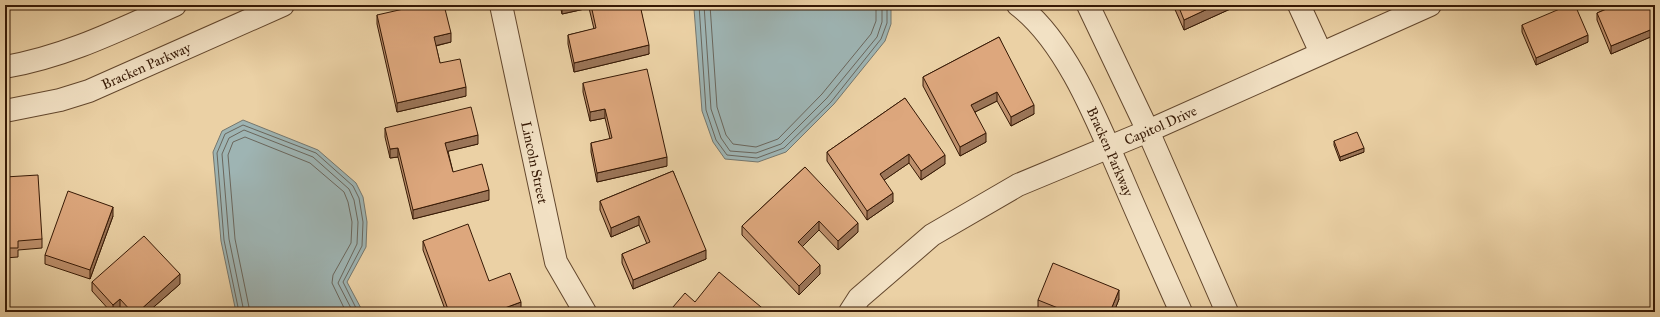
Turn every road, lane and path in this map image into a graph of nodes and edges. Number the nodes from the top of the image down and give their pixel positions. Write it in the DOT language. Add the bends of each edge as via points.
graph roads {
  1 [pos="175,5"];
  2 [pos="283,5"];
  3 [pos="501,5"];
  4 [pos="1018,5"];
  5 [pos="1088,5"];
  6 [pos="1299,5"];
  7 [pos="1430,5"];
  8 [pos="1321,53"];
  9 [pos="5,67"];
  10 [pos="5,111"];
  11 [pos="1148,131"];
  12 [pos="1108,148"];
  13 [pos="585,312"];
  14 [pos="850,312"];
  15 [pos="1181,312"];
  16 [pos="1227,312"];
  1 -- 9 [label="street" via="64,52 41,60"];
  2 -- 10 [label="street, Bracken Parkway" via="89,91 60,100"];
  3 -- 13 [label="street, Lincoln Street" via="556,262"];
  4 -- 12 [label="street, Bracken Parkway" via="1041,27 1058,49 1077,82"];
  5 -- 11 [label="street"];
  6 -- 8 [label="street"];
  7 -- 8 [label="street, Capitol Drive"];
  8 -- 11 [label="street, Capitol Drive"];
  11 -- 12 [label="street, Capitol Drive"];
  11 -- 16 [label="street"];
  12 -- 14 [label="street, Capitol Drive" via="1018,185 932,235 859,298"];
  12 -- 15 [label="street, Bracken Parkway"];
}
